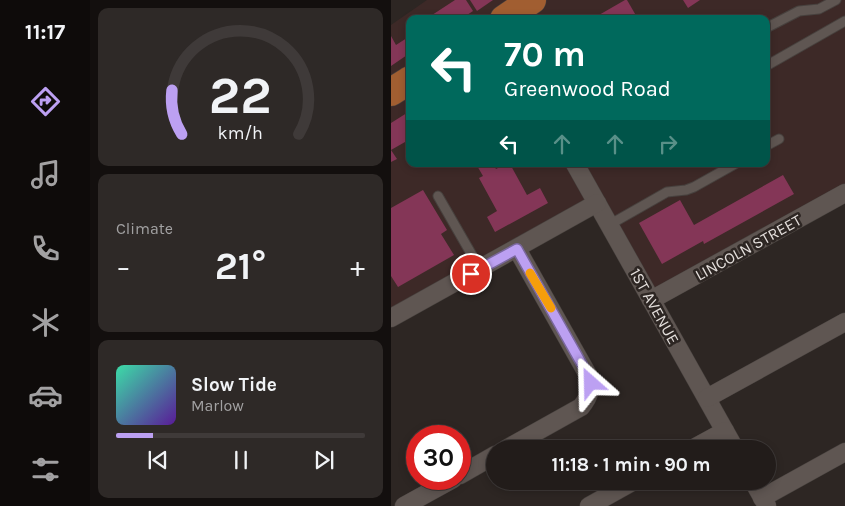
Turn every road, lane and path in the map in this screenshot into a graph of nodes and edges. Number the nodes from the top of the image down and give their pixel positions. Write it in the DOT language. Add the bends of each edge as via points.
graph roads {
  1 [pos="532,0"];
  2 [pos="835,0"];
  3 [pos="510,15"];
  4 [pos="845,21"];
  5 [pos="770,26"];
  6 [pos="770,64"];
  7 [pos="406,83"];
  8 [pos="391,92"];
  9 [pos="779,139"];
  10 [pos="770,144"];
  11 [pos="577,167"];
  12 [pos="730,167"];
  13 [pos="845,193"];
  14 [pos="438,196"];
  15 [pos="597,202"];
  16 [pos="609,225"];
  17 [pos="517,249"];
  18 [pos="480,269"];
  19 [pos="651,300"];
  20 [pos="391,318"];
  21 [pos="845,322"];
  22 [pos="707,398"];
  23 [pos="725,431"];
  24 [pos="522,440"];
  25 [pos="708,440"];
  26 [pos="730,440"];
  27 [pos="845,452"];
  28 [pos="486,460"];
  29 [pos="471,469"];
  30 [pos="433,490"];
  31 [pos="618,490"];
  32 [pos="758,490"];
  33 [pos="765,502"];
  34 [pos="404,506"];
  35 [pos="589,506"];
  1 -- 3 [label="main road"];
  2 -- 5 [label="lane" via="819,9 799,11"];
  4 -- 6 [label="lane"];
  7 -- 8 [label="main road"];
  9 -- 10 [label="lane"];
  11 -- 15 [label="street, 1ST AVENUE"];
  12 -- 16 [label="lane" via="694,187 667,192"];
  13 -- 19 [label="street, LINCOLN STREET"];
  14 -- 18 [label="lane"];
  15 -- 16 [label="street, 1ST AVENUE"];
  15 -- 17 [label="street"];
  16 -- 19 [label="street, 1ST AVENUE"];
  17 -- 18 [label="street"];
  17 -- 24 [label="street" via="591,383 591,391 581,407"];
  18 -- 20 [label="street"];
  19 -- 22 [label="street, 1ST AVENUE"];
  21 -- 22 [label="street"];
  22 -- 23 [label="street, 1ST AVENUE"];
  23 -- 25 [label="street"];
  23 -- 26 [label="street, 1ST AVENUE"];
  27 -- 33 [label="street"];
  28 -- 29 [label="street"];
  30 -- 34 [label="street"];
  31 -- 35 [label="street"];
  32 -- 33 [label="street"];
}
